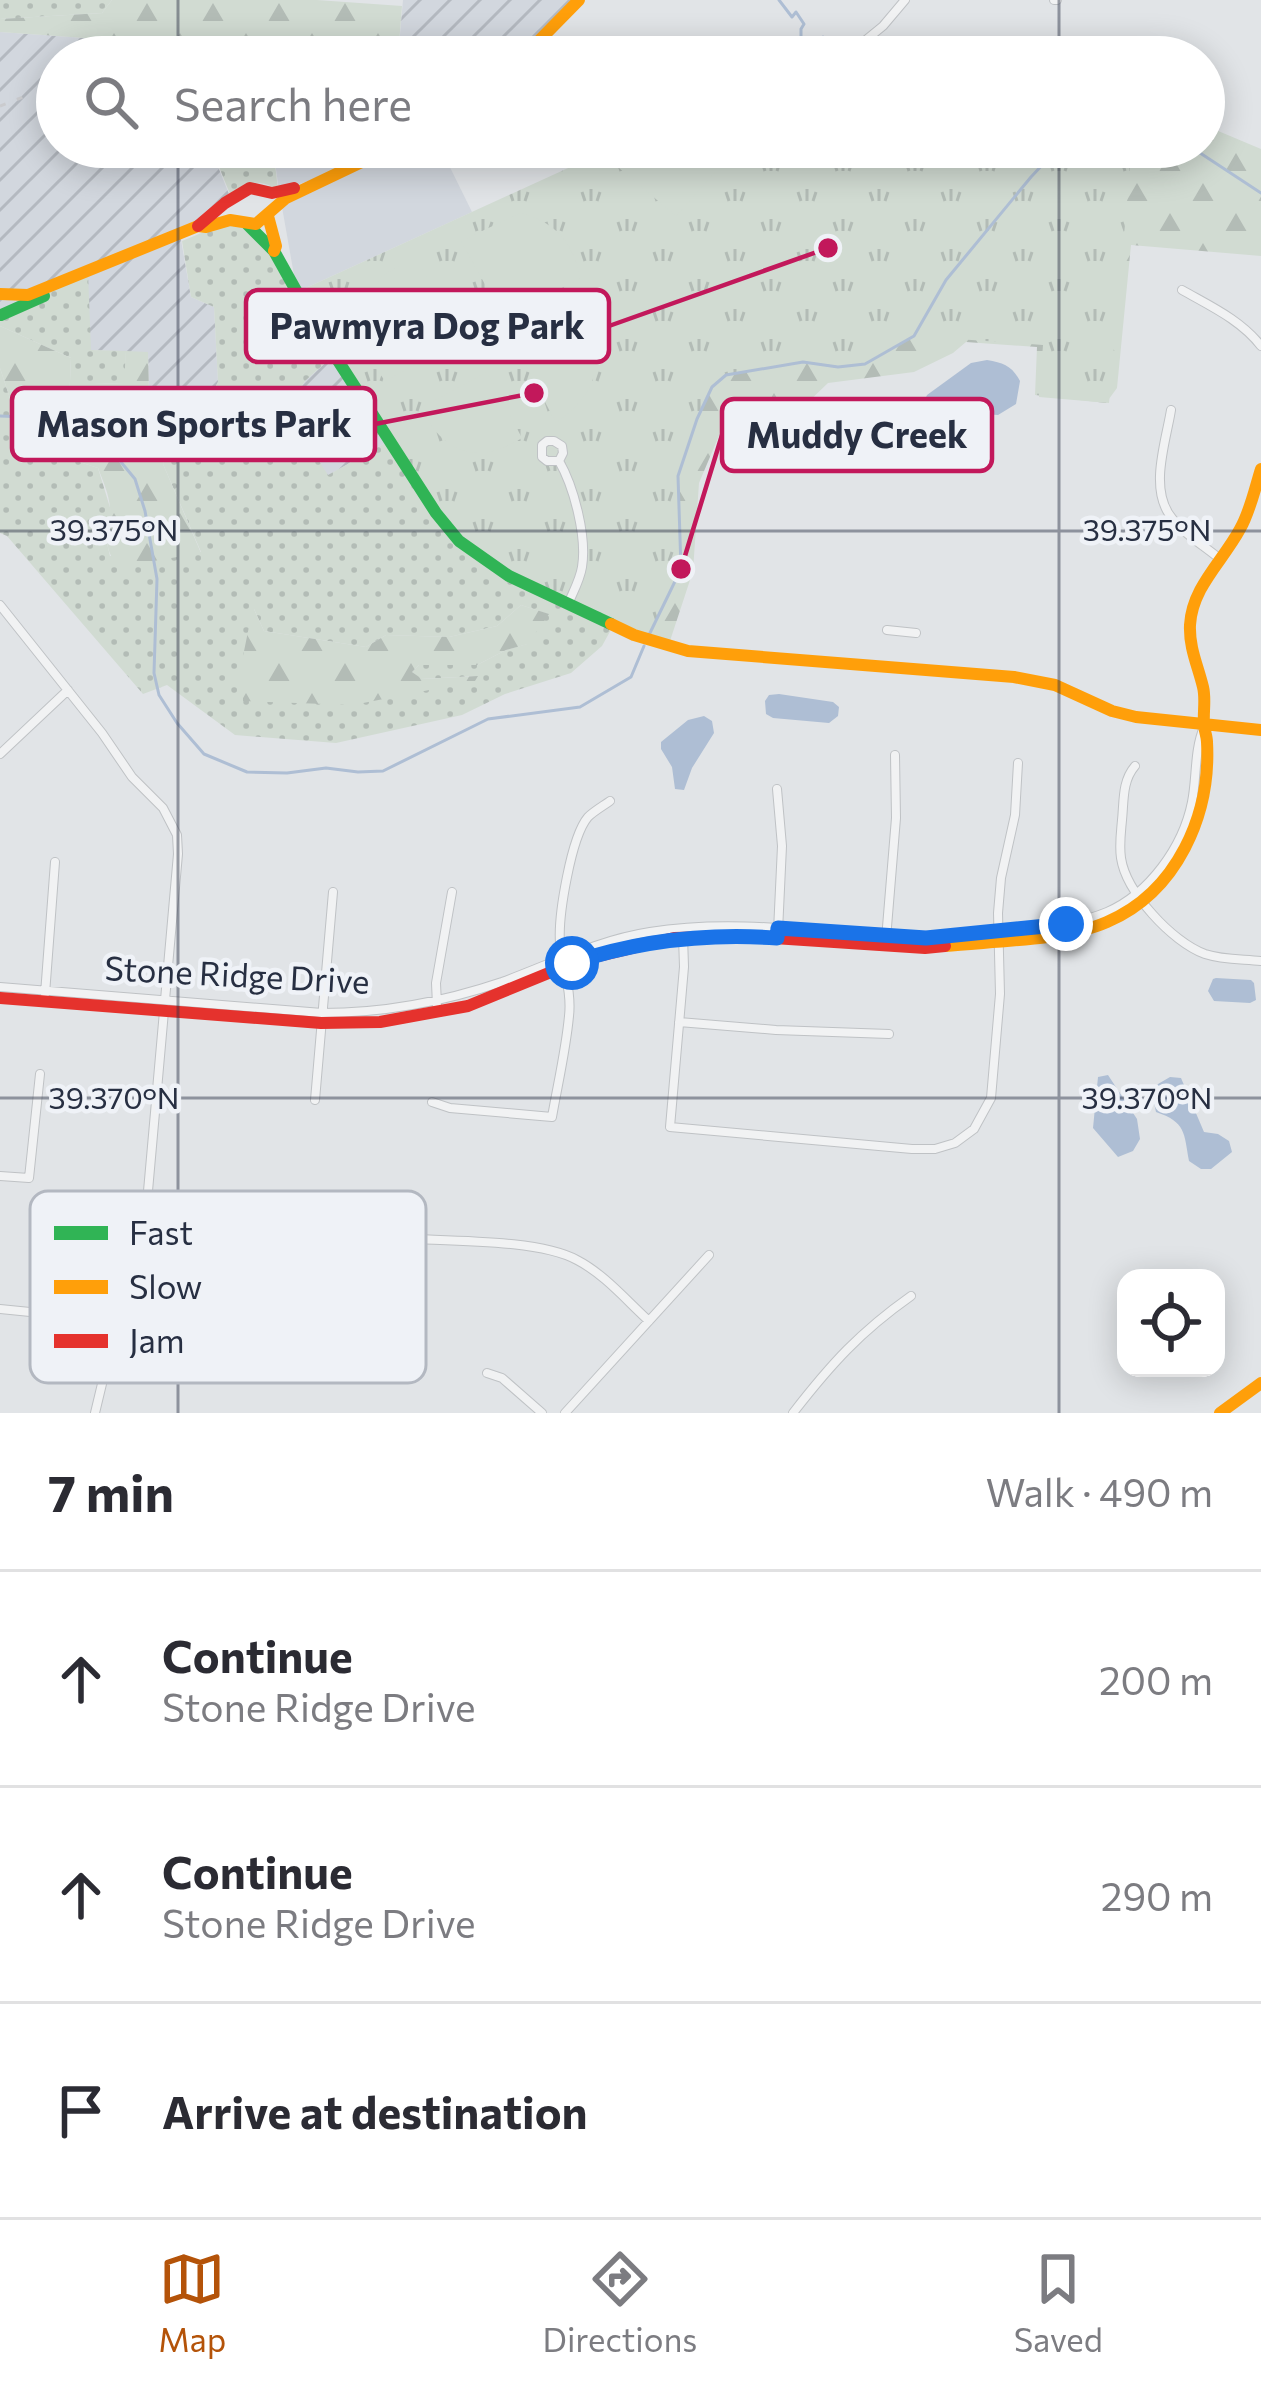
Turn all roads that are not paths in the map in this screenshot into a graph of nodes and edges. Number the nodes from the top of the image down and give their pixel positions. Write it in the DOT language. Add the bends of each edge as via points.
graph roads {
  1 [pos="579,0"];
  2 [pos="905,0"];
  3 [pos="544,36"];
  4 [pos="871,36"];
  5 [pos="348,168"];
  6 [pos="324,179"];
  7 [pos="265,192"];
  8 [pos="233,201"];
  9 [pos="268,215"];
  10 [pos="245,223"];
  11 [pos="198,226"];
  12 [pos="274,251"];
  13 [pos="61,284"];
  14 [pos="1182,290"];
  15 [pos="0,294"];
  16 [pos="1,316"];
  17 [pos="1261,346"];
  18 [pos="1171,410"];
  19 [pos="559,461"];
  20 [pos="1261,469"];
  21 [pos="1221,560"];
  22 [pos="0,605"];
  23 [pos="567,605"];
  24 [pos="887,630"];
  25 [pos="916,632"];
  26 [pos="68,689"];
  27 [pos="1204,726"];
  28 [pos="1261,730"];
  29 [pos="0,754"];
  30 [pos="895,755"];
  31 [pos="1018,763"];
  32 [pos="1135,766"];
  33 [pos="777,789"];
  34 [pos="610,801"];
  35 [pos="56,862"];
  36 [pos="333,892"];
  37 [pos="452,892"];
  38 [pos="1140,896"];
  39 [pos="1032,928"];
  40 [pos="682,933"];
  41 [pos="777,933"];
  42 [pos="999,937"];
  43 [pos="886,941"];
  44 [pos="1261,961"];
  45 [pos="564,962"];
  46 [pos="0,987"];
  47 [pos="45,996"];
  48 [pos="0,998"];
  49 [pos="166,1006"];
  50 [pos="437,1007"];
  51 [pos="322,1018"];
  52 [pos="679,1022"];
  53 [pos="889,1034"];
  54 [pos="40,1074"];
  55 [pos="315,1100"];
  56 [pos="432,1102"];
  57 [pos="0,1176"];
  58 [pos="148,1191"];
  59 [pos="426,1240"];
  60 [pos="710,1255"];
  61 [pos="911,1297"];
  62 [pos="0,1309"];
  63 [pos="30,1312"];
  64 [pos="649,1321"];
  65 [pos="487,1372"];
  66 [pos="102,1383"];
  67 [pos="1261,1383"];
  68 [pos="95,1413"];
  69 [pos="542,1413"];
  70 [pos="565,1413"];
  71 [pos="793,1413"];
  72 [pos="1220,1413"];
  1 -- 3 [label="street"];
  2 -- 4 [label="street"];
  5 -- 6 [label="street"];
  6 -- 7 [label="street"];
  6 -- 9 [label="street"];
  7 -- 8 [label="street" via="248,188"];
  7 -- 9 [label="street"];
  8 -- 10 [label="street"];
  8 -- 11 [label="street"];
  9 -- 10 [label="street"];
  9 -- 12 [label="street"];
  10 -- 11 [label="street"];
  10 -- 12 [label="street"];
  11 -- 13 [label="street"];
  12 -- 23 [label="street" via="445,526 487,563"];
  13 -- 15 [label="street"];
  13 -- 16 [label="street"];
  14 -- 17 [label="street"];
  15 -- 16 [label="street"];
  18 -- 21 [label="street" via="1163,502"];
  19 -- 23 [label="street" via="583,545"];
  20 -- 21 [label="street, Stone Ridge Drive"];
  21 -- 27 [label="street, Stone Ridge Drive" via="1200,589 1190,623"];
  22 -- 26 [label="street"];
  23 -- 27 [label="street" via="668,647 1014,677 1123,714"];
  24 -- 25 [label="street"];
  26 -- 29 [label="street"];
  26 -- 49 [label="street" via="177,835"];
  27 -- 28 [label="street"];
  27 -- 38 [label="street, Stone Ridge Drive" via="1195,829 1176,864"];
  30 -- 43 [label="street"];
  31 -- 42 [label="street"];
  32 -- 38 [label="street" via="1125,784 1120,852"];
  33 -- 41 [label="street"];
  34 -- 45 [label="street" via="591,813 576,841 559,926"];
  35 -- 47 [label="street"];
  36 -- 51 [label="street"];
  37 -- 50 [label="street"];
  38 -- 39 [label="street, Stone Ridge Drive" via="1096,916"];
  38 -- 42 [label="street, Stone Ridge Drive" via="1114,919 1086,929"];
  38 -- 44 [label="street" via="1194,949"];
  39 -- 42 [label="street, Stone Ridge Drive"];
  40 -- 41 [label="street, Stone Ridge Drive"];
  40 -- 45 [label="street, Stone Ridge Drive"];
  40 -- 52 [label="street"];
  41 -- 43 [label="street, Stone Ridge Drive"];
  42 -- 43 [label="street, Stone Ridge Drive" via="925,948"];
  42 -- 52 [label="street" via="991,1098 974,1130 944,1147 670,1127"];
  45 -- 50 [label="street, Stone Ridge Drive" via="468,1006"];
  45 -- 56 [label="street" via="569,1014 552,1117"];
  46 -- 47 [label="street, Stone Ridge Drive"];
  47 -- 48 [label="street, Stone Ridge Drive"];
  47 -- 49 [label="street, Stone Ridge Drive"];
  49 -- 51 [label="street, Stone Ridge Drive"];
  49 -- 58 [label="street"];
  50 -- 51 [label="street, Stone Ridge Drive" via="380,1022"];
  51 -- 55 [label="street"];
  52 -- 53 [label="street"];
  54 -- 57 [label="street" via="29,1178"];
  59 -- 64 [label="street" via="563,1253"];
  60 -- 64 [label="street"];
  61 -- 71 [label="street" via="843,1351"];
  62 -- 63 [label="street"];
  64 -- 70 [label="street"];
  65 -- 69 [label="street"];
  66 -- 68 [label="street"];
  67 -- 72 [label="street"];
}
